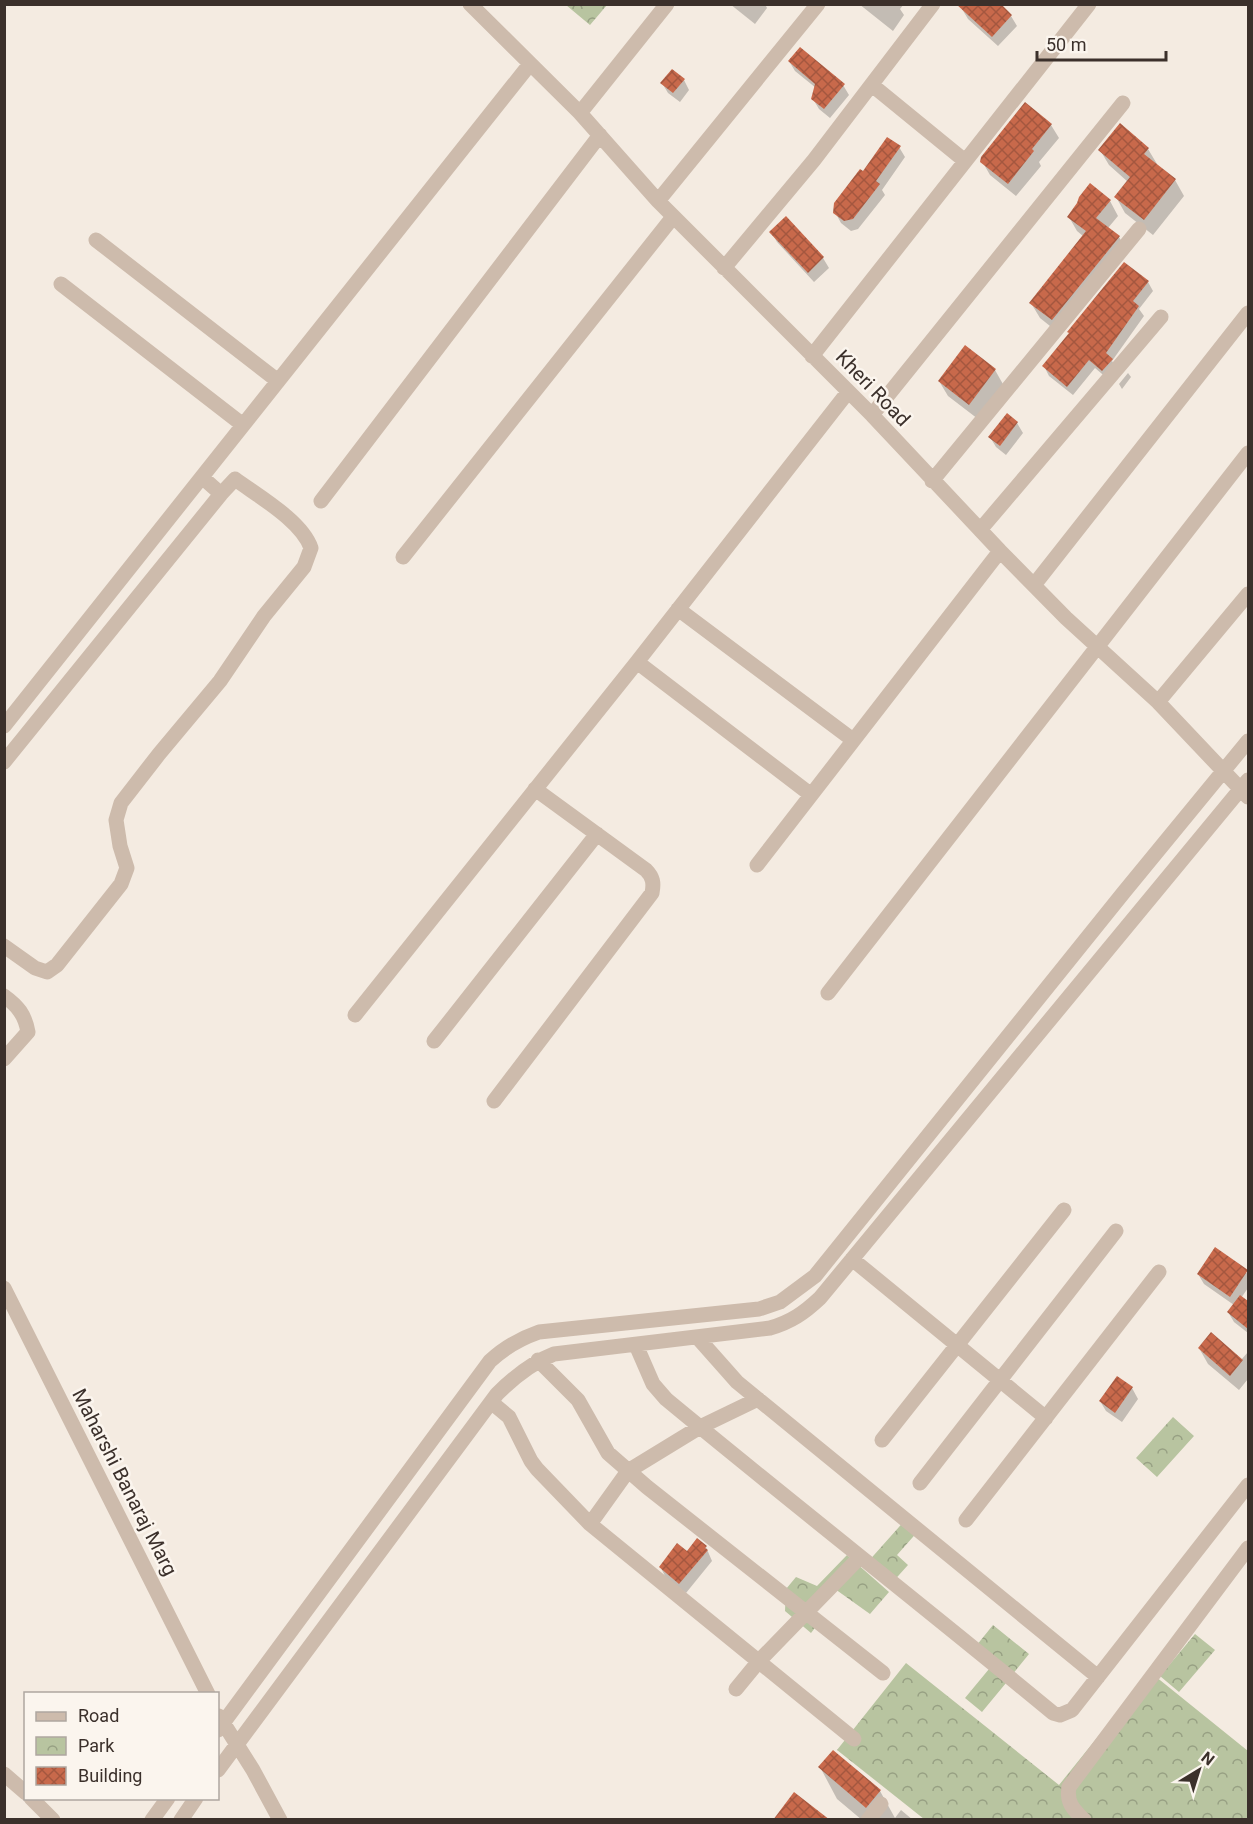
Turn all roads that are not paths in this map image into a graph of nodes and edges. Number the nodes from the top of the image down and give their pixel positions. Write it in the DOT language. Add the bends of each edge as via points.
graph roads {
  1 [pos="470,4"];
  2 [pos="667,4"];
  3 [pos="818,4"];
  4 [pos="933,4"];
  5 [pos="1089,4"];
  6 [pos="530,64"];
  7 [pos="872,85"];
  8 [pos="1123,103"];
  9 [pos="579,113"];
  10 [pos="600,135"];
  11 [pos="965,161"];
  12 [pos="658,201"];
  13 [pos="674,217"];
  14 [pos="1139,229"];
  15 [pos="96,240"];
  16 [pos="724,268"];
  17 [pos="61,284"];
  18 [pos="1248,313"];
  19 [pos="1161,317"];
  20 [pos="812,356"];
  21 [pos="278,381"];
  22 [pos="848,392"];
  23 [pos="872,416"];
  24 [pos="243,425"];
  25 [pos="1248,453"];
  26 [pos="202,477"];
  27 [pos="932,481"];
  28 [pos="224,491"];
  29 [pos="321,501"];
  30 [pos="980,530"];
  31 [pos="1000,551"];
  32 [pos="403,557"];
  33 [pos="1034,585"];
  34 [pos="1248,594"];
  35 [pos="678,609"];
  36 [pos="1097,647"];
  37 [pos="637,662"];
  38 [pos="1158,702"];
  39 [pos="4,726"];
  40 [pos="853,740"];
  41 [pos="1248,741"];
  42 [pos="4,762"];
  43 [pos="1224,772"];
  44 [pos="536,789"];
  45 [pos="1246,789"];
  46 [pos="810,794"];
  47 [pos="597,834"];
  48 [pos="757,865"];
  49 [pos="4,946"];
  50 [pos="828,993"];
  51 [pos="4,996"];
  52 [pos="355,1015"];
  53 [pos="434,1041"];
  54 [pos="4,1059"];
  55 [pos="494,1101"];
  56 [pos="1064,1210"];
  57 [pos="1116,1231"];
  58 [pos="852,1259"];
  59 [pos="1160,1272"];
  60 [pos="4,1288"];
  61 [pos="698,1338"];
  62 [pos="636,1345"];
  63 [pos="956,1345"];
  64 [pos="538,1360"];
  65 [pos="999,1381"];
  66 [pos="758,1399"];
  67 [pos="490,1402"];
  68 [pos="1046,1418"];
  69 [pos="700,1427"];
  70 [pos="882,1440"];
  71 [pos="628,1471"];
  72 [pos="920,1483"];
  73 [pos="1248,1485"];
  74 [pos="966,1520"];
  75 [pos="590,1524"];
  76 [pos="1248,1548"];
  77 [pos="860,1557"];
  78 [pos="807,1613"];
  79 [pos="759,1661"];
  80 [pos="883,1673"];
  81 [pos="1098,1677"];
  82 [pos="736,1689"];
  83 [pos="207,1692"];
  84 [pos="219,1722"];
  85 [pos="854,1739"];
  86 [pos="236,1744"];
  87 [pos="219,1769"];
  88 [pos="4,1774"];
  89 [pos="24,1791"];
  90 [pos="33,1800"];
  91 [pos="167,1800"];
  92 [pos="195,1800"];
  93 [pos="881,1804"];
  94 [pos="53,1820"];
  95 [pos="152,1820"];
  96 [pos="181,1820"];
  97 [pos="279,1820"];
  98 [pos="868,1820"];
  99 [pos="1084,1820"];
  1 -- 6 [label="street, Kheri Road"];
  2 -- 9 [label="street"];
  3 -- 12 [label="street"];
  4 -- 7 [label="street"];
  5 -- 11 [label="street"];
  6 -- 9 [label="street, Kheri Road"];
  6 -- 21 [label="street"];
  7 -- 11 [label="street"];
  7 -- 16 [label="street"];
  8 -- 23 [label="street"];
  9 -- 10 [label="street, Kheri Road"];
  10 -- 12 [label="street, Kheri Road"];
  10 -- 29 [label="street"];
  11 -- 20 [label="street"];
  12 -- 13 [label="street, Kheri Road"];
  13 -- 16 [label="street, Kheri Road"];
  13 -- 32 [label="street"];
  14 -- 27 [label="street"];
  15 -- 21 [label="street"];
  16 -- 20 [label="street, Kheri Road"];
  17 -- 24 [label="street"];
  18 -- 33 [label="street"];
  19 -- 30 [label="street"];
  20 -- 22 [label="street, Kheri Road"];
  21 -- 24 [label="street"];
  22 -- 23 [label="street, Kheri Road"];
  22 -- 35 [label="street"];
  23 -- 27 [label="street, Kheri Road"];
  24 -- 26 [label="street"];
  25 -- 36 [label="street"];
  26 -- 28 [label="street"];
  26 -- 39 [label="street"];
  27 -- 30 [label="street, Kheri Road"];
  28 -- 42 [label="street"];
  28 -- 49 [label="street" via="235,479 297,525 312,548 304,567 264,616 220,681 121,803 116,820 127,868 121,884 57,965 47,972 35,969"];
  30 -- 31 [label="street, Kheri Road"];
  31 -- 33 [label="street, Kheri Road"];
  31 -- 40 [label="street"];
  33 -- 36 [label="street, Kheri Road"];
  34 -- 38 [label="street"];
  35 -- 37 [label="street"];
  35 -- 40 [label="street"];
  36 -- 38 [label="street, Kheri Road"];
  36 -- 50 [label="street"];
  37 -- 44 [label="street"];
  37 -- 46 [label="street"];
  38 -- 43 [label="street, Kheri Road"];
  40 -- 46 [label="street"];
  41 -- 43 [label="street"];
  43 -- 45 [label="street, Kheri Road"];
  43 -- 84 [label="street" via="815,1276 780,1302 759,1309 539,1332 504,1348 483,1370"];
  44 -- 47 [label="street"];
  44 -- 52 [label="street"];
  45 -- 58 [label="street"];
  46 -- 48 [label="street"];
  47 -- 53 [label="street"];
  47 -- 55 [label="street" via="651,875 652,893"];
  51 -- 54 [label="street" via="26,1018 28,1032"];
  56 -- 63 [label="street"];
  57 -- 65 [label="street"];
  58 -- 61 [label="street" via="804,1313 787,1323"];
  58 -- 63 [label="street"];
  59 -- 68 [label="street"];
  60 -- 83 [label="street, Maharshi Banaraj Marg"];
  61 -- 62 [label="street"];
  61 -- 66 [label="street" via="737,1382"];
  62 -- 64 [label="street" via="554,1354"];
  62 -- 69 [label="street" via="653,1384"];
  63 -- 65 [label="street"];
  63 -- 70 [label="street"];
  64 -- 67 [label="street" via="518,1373"];
  64 -- 71 [label="street" via="578,1400 608,1453"];
  65 -- 68 [label="street"];
  65 -- 72 [label="street"];
  66 -- 69 [label="street"];
  66 -- 81 [label="street"];
  67 -- 75 [label="street" via="509,1417 537,1469"];
  67 -- 86 [label="street"];
  68 -- 74 [label="street"];
  69 -- 71 [label="street"];
  69 -- 77 [label="street"];
  71 -- 75 [label="street"];
  71 -- 78 [label="street"];
  73 -- 81 [label="street"];
  75 -- 79 [label="street"];
  76 -- 99 [label="street" via="1069,1787 1069,1803"];
  77 -- 78 [label="street"];
  77 -- 81 [label="street" via="1053,1713 1060,1715 1072,1710"];
  78 -- 79 [label="street"];
  78 -- 80 [label="street"];
  79 -- 82 [label="street"];
  79 -- 85 [label="street"];
  84 -- 86 [label="street"];
  86 -- 87 [label="street"];
  86 -- 97 [label="street"];
  88 -- 89 [label="street"];
  90 -- 94 [label="street"];
  91 -- 95 [label="street"];
  92 -- 96 [label="street"];
  93 -- 98 [label="street"];
}
